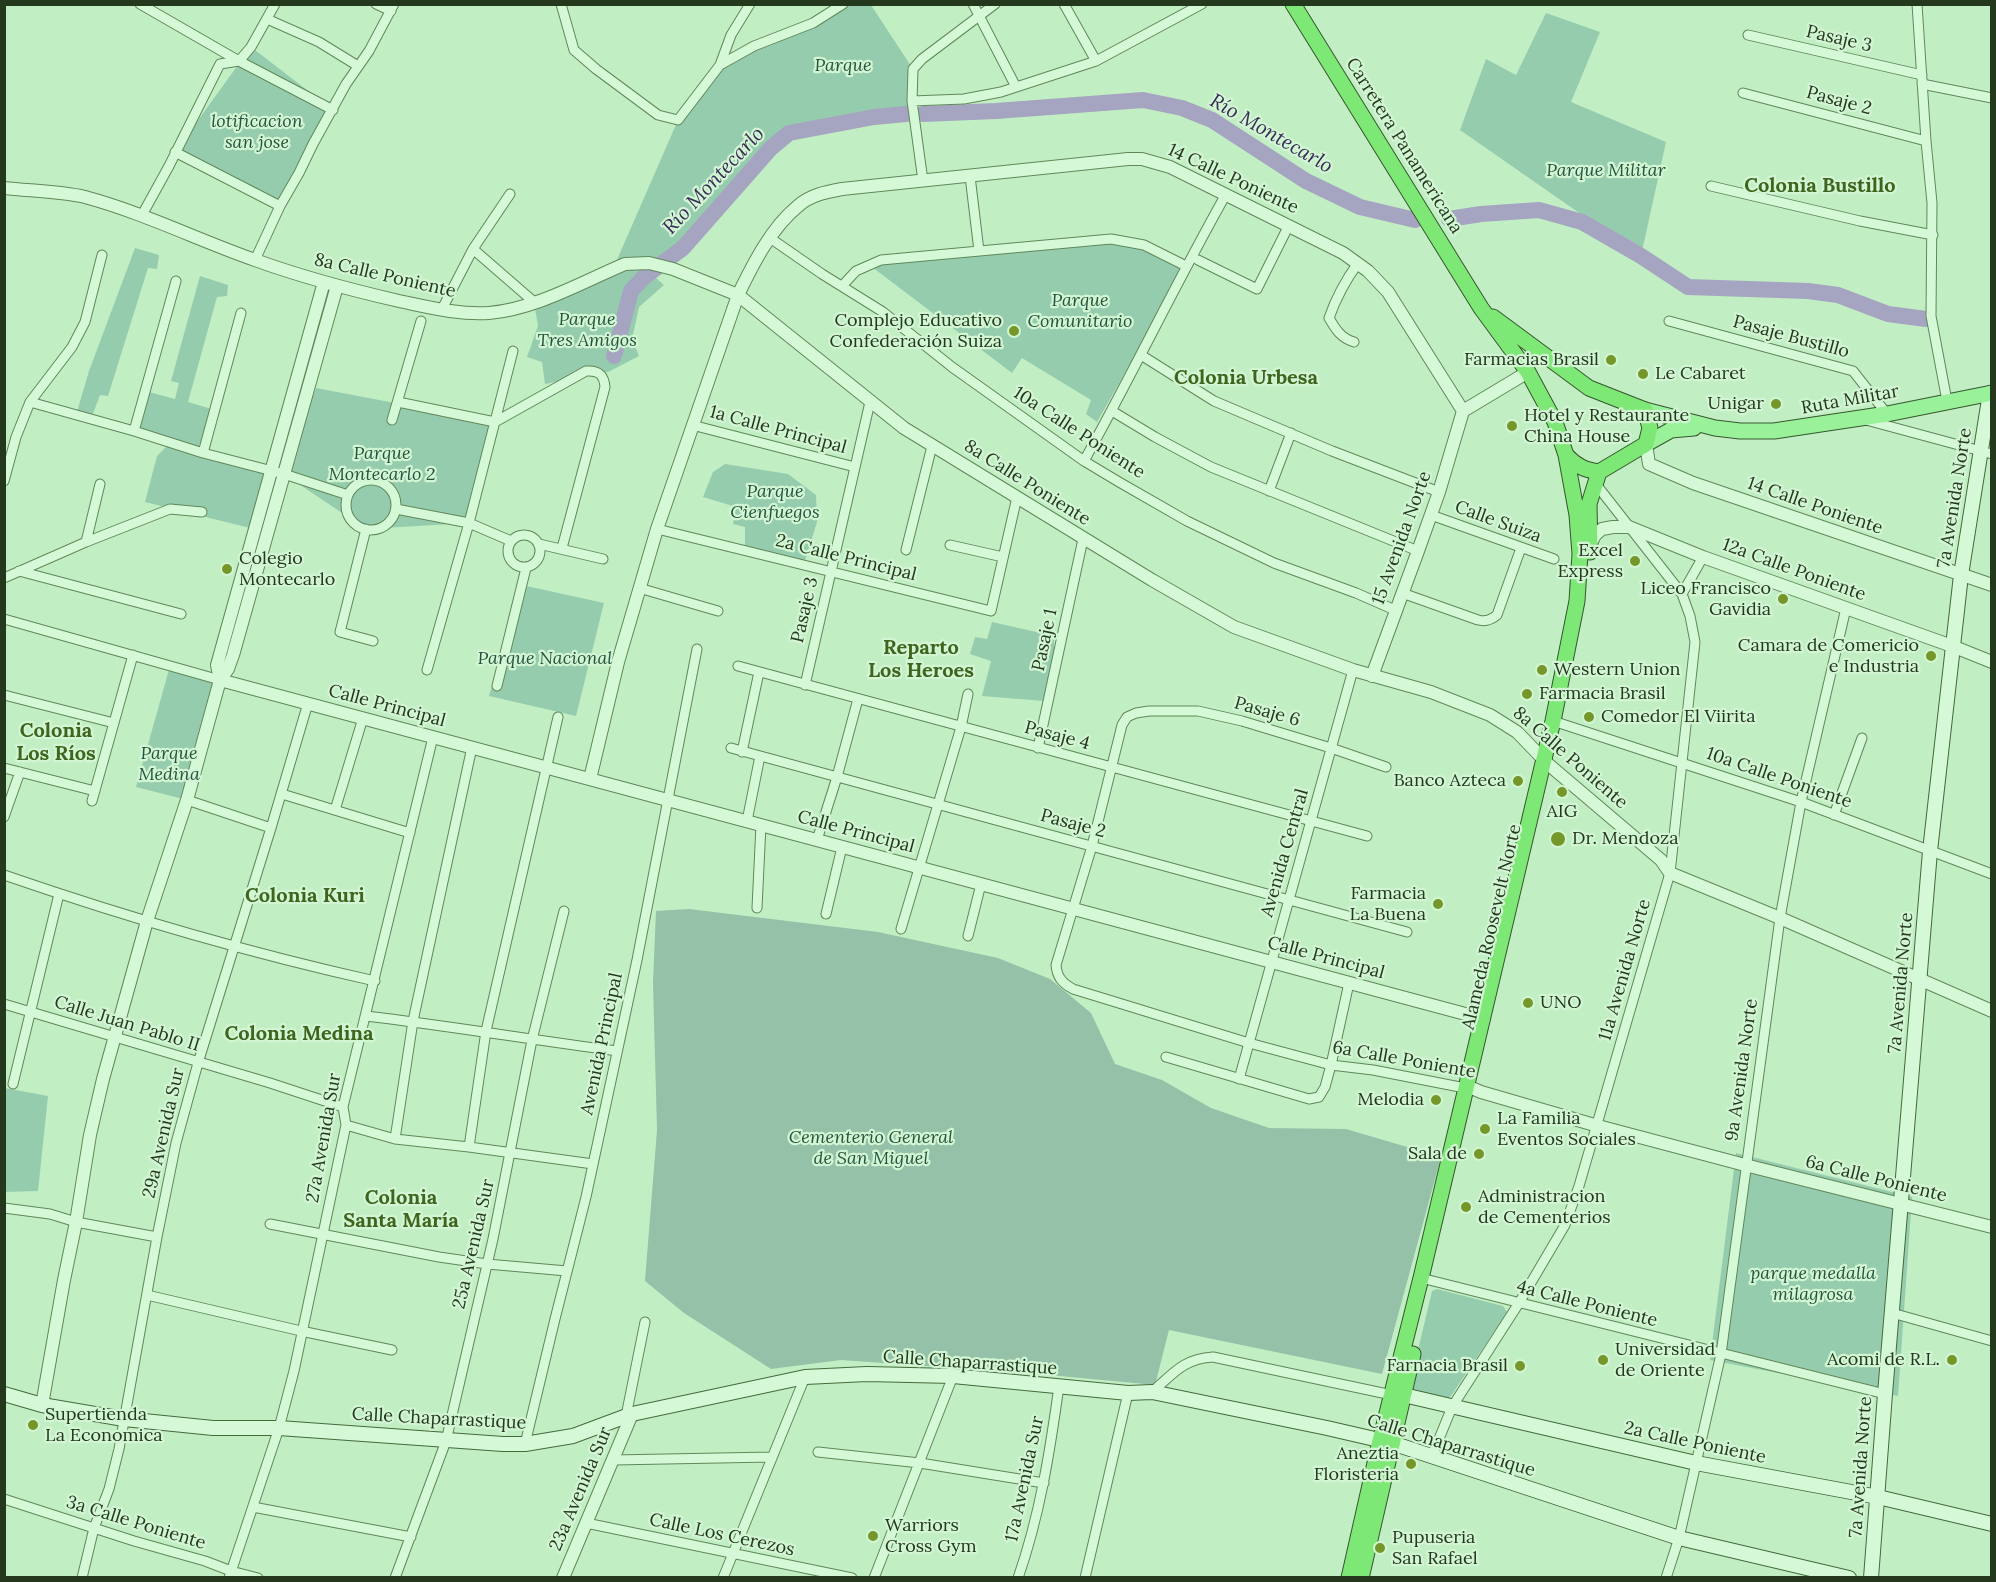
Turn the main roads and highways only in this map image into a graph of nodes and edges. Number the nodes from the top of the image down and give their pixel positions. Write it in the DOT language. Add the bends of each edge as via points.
graph roads {
  1 [pos="1293,4"];
  2 [pos="1481,308"];
  3 [pos="1549,358"];
  4 [pos="1528,372"];
  5 [pos="1991,393"];
  6 [pos="1645,410"];
  7 [pos="1715,428"];
  8 [pos="1646,444"];
  9 [pos="1986,453"];
  10 [pos="1566,455"];
  11 [pos="1597,477"];
  12 [pos="1556,722"];
  13 [pos="1546,761"];
  14 [pos="1470,1088"];
  15 [pos="4,1394"];
  16 [pos="1396,1395"];
  17 [pos="1386,1442"];
  18 [pos="1878,1497"];
  19 [pos="1991,1520"];
  20 [pos="1349,1578"];
  21 [pos="1361,1578"];
  22 [pos="1849,1578"];
  23 [pos="1871,1578"];
  1 -- 2 [label="highway, Carretera Panamericana"];
  2 -- 3 [label="highway, Carretera Panamericana"];
  2 -- 4 [label="highway, Carretera Panamericana"];
  3 -- 4 [label="highway"];
  3 -- 6 [label="highway, Carretera Panamericana" via="1589,388"];
  4 -- 10 [label="highway, Carretera Panamericana" via="1555,422"];
  5 -- 7 [label="main road, Ruta Militar" via="1774,431"];
  5 -- 9 [label="main road, 7a Avenida Norte"];
  6 -- 7 [label="main road, Ruta Militar"];
  6 -- 8 [label="highway" via="1650,428"];
  7 -- 8 [label="main road, Ruta Militar" via="1671,430"];
  8 -- 11 [label="highway"];
  9 -- 18 [label="main road, 7a Avenida Norte" via="1961,575 1930,851"];
  10 -- 11 [label="highway"];
  10 -- 12 [label="highway, Alameda Roosevelt Norte" via="1578,527 1580,585"];
  11 -- 12 [label="highway, Alameda Roosevelt Norte" via="1589,504 1586,602"];
  12 -- 13 [label="highway, Alameda Roosevelt Norte"];
  13 -- 14 [label="highway, Alameda Roosevelt Norte"];
  13 -- 14 [label="highway, Alameda Roosevelt Norte" via="1522,888"];
  14 -- 16 [label="highway, Alameda Roosevelt Norte"];
  15 -- 17 [label="main road, Calle Chaparrastique" via="42,1405 124,1419 213,1428 279,1428 525,1444 573,1436 629,1415 806,1377 953,1376 1152,1392"];
  16 -- 17 [label="highway, Alameda Roosevelt Norte"];
  16 -- 18 [label="main road, 2a Calle Poniente" via="1696,1463"];
  17 -- 20 [label="highway"];
  17 -- 21 [label="highway"];
  17 -- 22 [label="main road, Calle Chaparrastique" via="1679,1538"];
  18 -- 19 [label="main road, 2a Calle Poniente"];
  18 -- 23 [label="main road, 7a Avenida Norte"];
}
